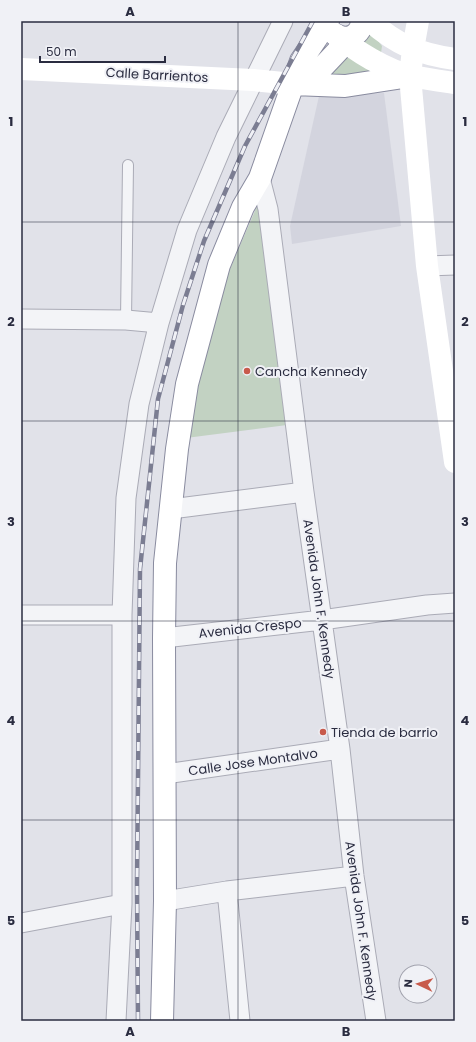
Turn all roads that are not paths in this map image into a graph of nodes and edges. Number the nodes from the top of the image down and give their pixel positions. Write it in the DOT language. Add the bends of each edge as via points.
graph roads {
  1 [pos="283,21"];
  2 [pos="418,21"];
  3 [pos="349,27"];
  4 [pos="413,49"];
  5 [pos="455,58"];
  6 [pos="21,69"];
  7 [pos="410,76"];
  8 [pos="253,80"];
  9 [pos="455,83"];
  10 [pos="293,84"];
  11 [pos="128,165"];
  12 [pos="260,178"];
  13 [pos="455,265"];
  14 [pos="428,266"];
  15 [pos="21,319"];
  16 [pos="126,320"];
  17 [pos="159,323"];
  18 [pos="452,414"];
  19 [pos="455,462"];
  20 [pos="304,492"];
  21 [pos="171,510"];
  22 [pos="455,603"];
  23 [pos="21,615"];
  24 [pos="122,615"];
  25 [pos="322,620"];
  26 [pos="164,638"];
  27 [pos="340,749"];
  28 [pos="166,774"];
  29 [pos="354,876"];
  30 [pos="227,891"];
  31 [pos="165,901"];
  32 [pos="122,904"];
  33 [pos="21,923"];
  34 [pos="116,1021"];
  35 [pos="162,1021"];
  36 [pos="240,1021"];
  37 [pos="376,1021"];
  1 -- 8 [label="street"];
  2 -- 4 [label="main road"];
  3 -- 4 [label="main road" via="384,33"];
  3 -- 7 [label="main road" via="386,66"];
  3 -- 10 [label="main road" via="301,61"];
  4 -- 5 [label="main road"];
  4 -- 7 [label="main road"];
  6 -- 8 [label="main road, Calle Barrientos"];
  7 -- 9 [label="main road"];
  7 -- 10 [label="main road, Calle Barrientos" via="345,86"];
  7 -- 14 [label="main road"];
  8 -- 10 [label="main road, Calle Barrientos"];
  8 -- 17 [label="street" via="187,230"];
  10 -- 12 [label="main road"];
  11 -- 16 [label="lane"];
  12 -- 20 [label="street, Avenida John F. Kennedy" via="268,209"];
  12 -- 21 [label="main road" via="243,208 219,265 203,320 187,384"];
  13 -- 14 [label="street"];
  14 -- 18 [label="main road"];
  15 -- 16 [label="street"];
  16 -- 17 [label="street"];
  17 -- 24 [label="street" via="139,404 126,498"];
  18 -- 19 [label="main road"];
  20 -- 21 [label="street"];
  20 -- 25 [label="street, Avenida John F. Kennedy"];
  21 -- 26 [label="main road" via="165,563"];
  22 -- 25 [label="street, Avenida Crespo"];
  23 -- 24 [label="street"];
  24 -- 32 [label="street"];
  25 -- 26 [label="street, Avenida Crespo"];
  25 -- 27 [label="street, Avenida John F. Kennedy"];
  26 -- 28 [label="main road"];
  27 -- 28 [label="street, Calle Jose Montalvo"];
  27 -- 29 [label="street, Avenida John F. Kennedy"];
  28 -- 31 [label="main road"];
  29 -- 30 [label="street"];
  29 -- 37 [label="street, Avenida John F. Kennedy"];
  30 -- 31 [label="street"];
  30 -- 36 [label="street"];
  31 -- 35 [label="main road"];
  32 -- 33 [label="street"];
  32 -- 34 [label="street"];
}
